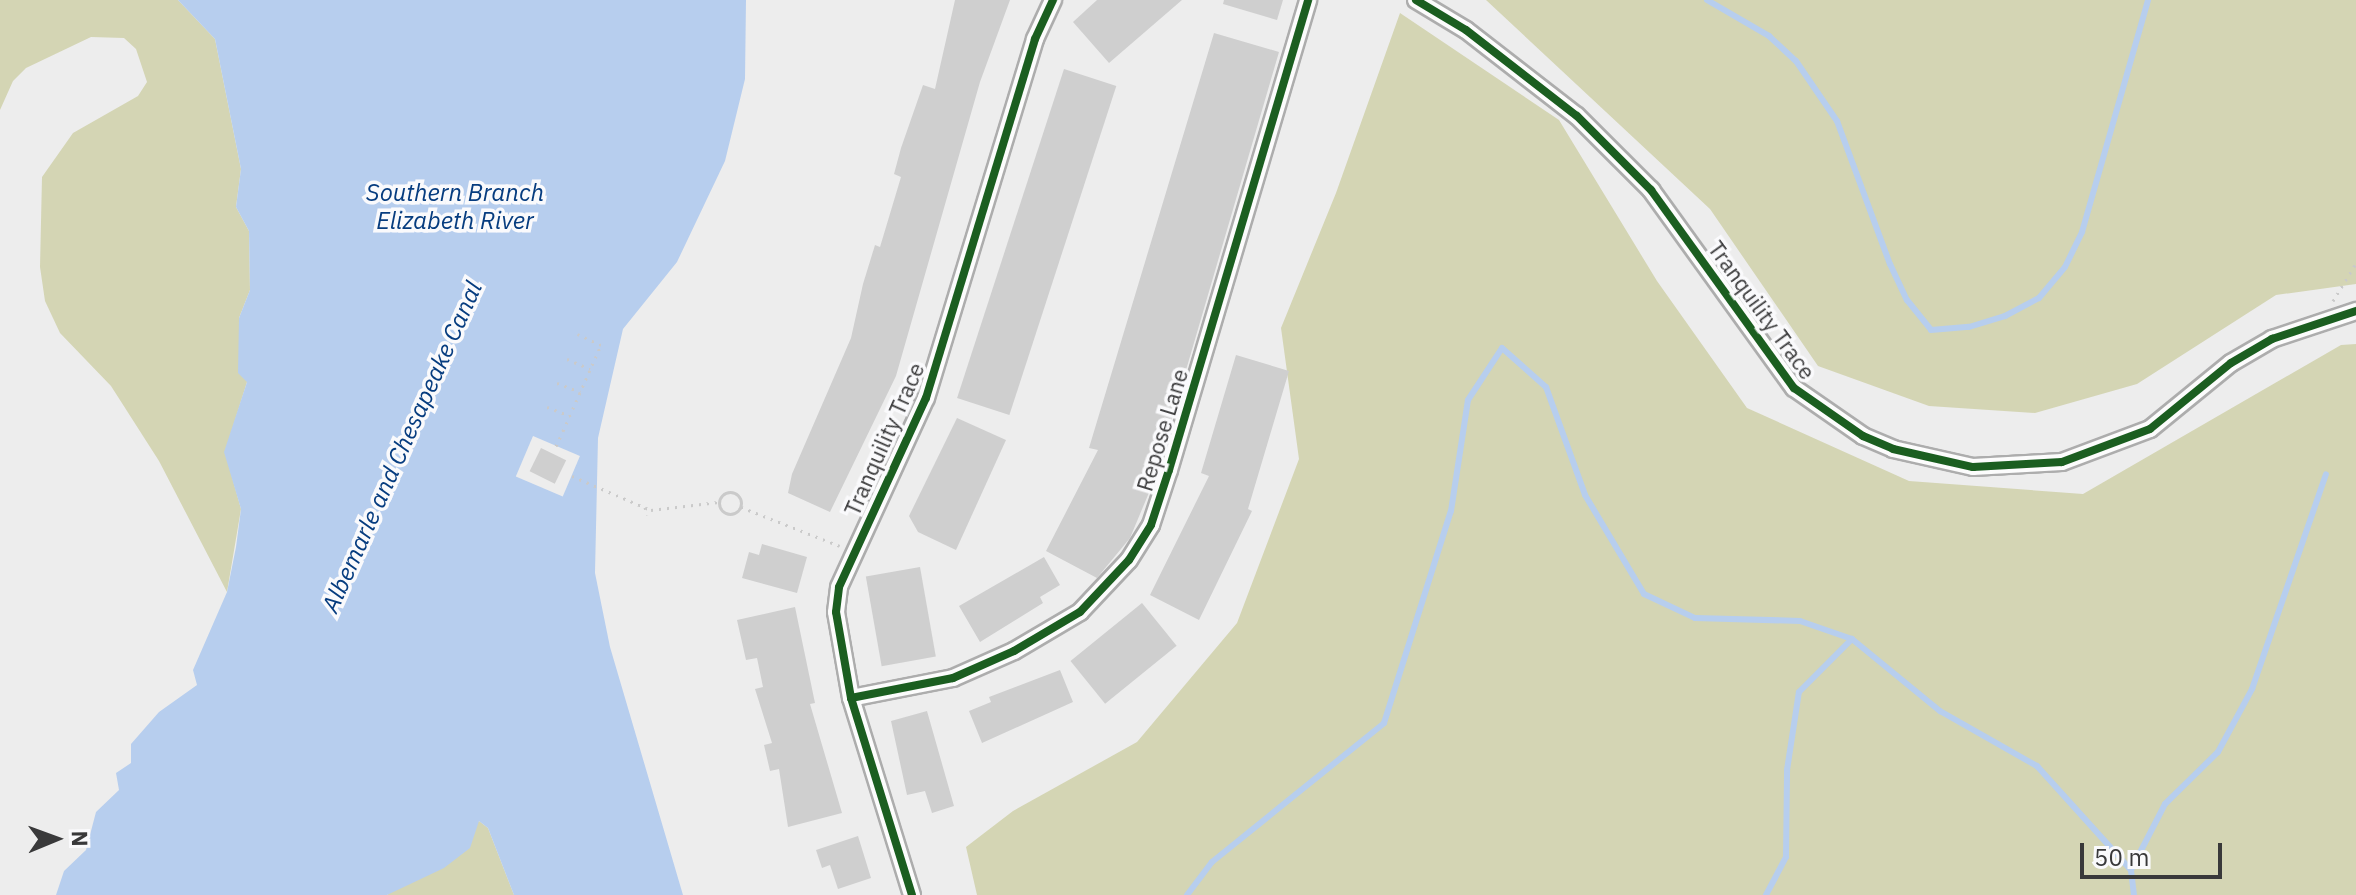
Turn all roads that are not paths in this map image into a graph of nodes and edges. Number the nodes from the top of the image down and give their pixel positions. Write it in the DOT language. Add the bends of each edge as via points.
graph roads {
  1 [pos="1053,0"];
  2 [pos="1308,0"];
  3 [pos="1416,0"];
  4 [pos="2356,311"];
  5 [pos="851,698"];
  6 [pos="912,895"];
  1 -- 5 [label="street, Tranquility Trace" via="1035,39 926,398 839,587 836,612"];
  2 -- 5 [label="street, Repose Lane" via="1160,497 1151,525 1129,560 1080,612 1014,651 953,678"];
  3 -- 4 [label="street, Tranquility Trace" via="1466,30 1577,116 1651,190 1794,388 1863,436 1893,449 1947,464 1996,468 2038,467 2083,456 2150,429 2231,363 2317,321"];
  5 -- 6 [label="street, Tranquility Trace"];
}
